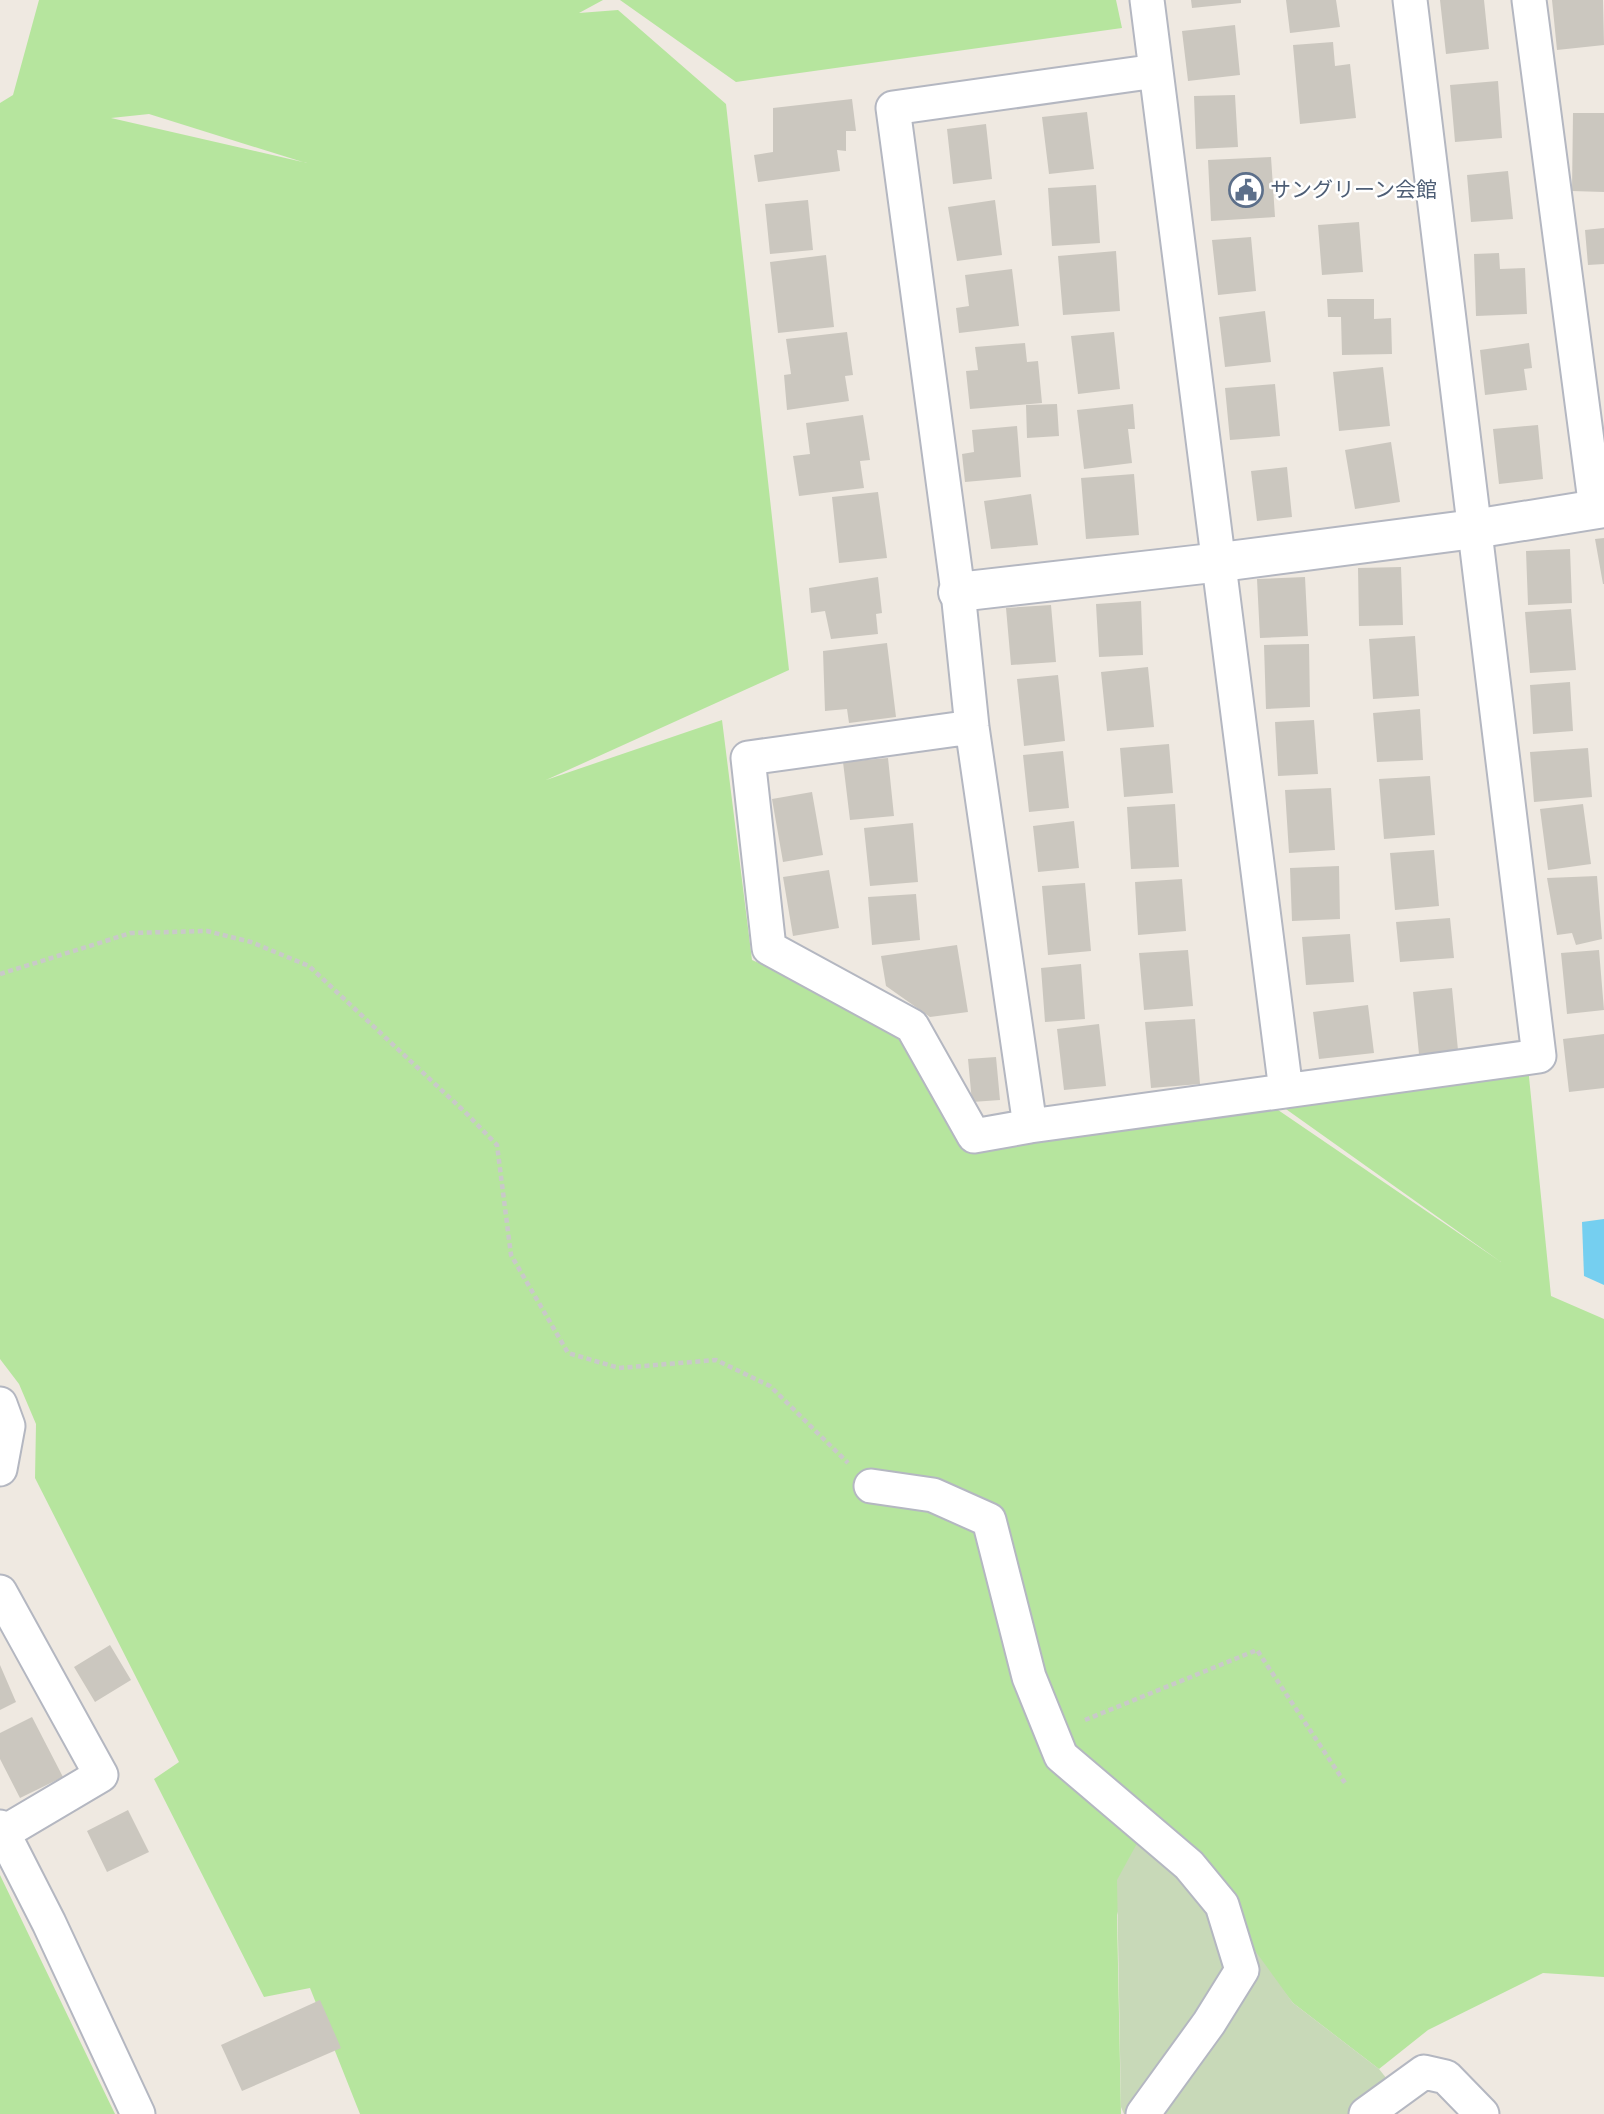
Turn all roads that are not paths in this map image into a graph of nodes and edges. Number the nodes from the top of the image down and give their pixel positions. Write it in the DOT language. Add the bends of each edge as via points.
graph roads {
  1 [pos="1147,0"];
  2 [pos="1410,0"];
  3 [pos="1529,0"];
  4 [pos="1156,71"];
  5 [pos="1600,508"];
  6 [pos="1474,529"];
  7 [pos="1221,562"];
  8 [pos="958,592"];
  9 [pos="972,727"];
  10 [pos="1286,1091"];
  11 [pos="1030,1126"];
  12 [pos="0,1404"];
  13 [pos="0,1469"];
  14 [pos="870,1486"];
  15 [pos="0,1592"];
  16 [pos="2,1830"];
  17 [pos="138,2114"];
  18 [pos="1143,2114"];
  19 [pos="1366,2114"];
  20 [pos="1482,2114"];
  1 -- 4 [label="street"];
  2 -- 6 [label="street"];
  3 -- 5 [label="street"];
  4 -- 7 [label="street"];
  4 -- 8 [label="street" via="893,108"];
  5 -- 6 [label="street"];
  6 -- 7 [label="street"];
  6 -- 10 [label="street" via="1539,1055"];
  7 -- 8 [label="street"];
  7 -- 10 [label="street"];
  8 -- 9 [label="street"];
  9 -- 11 [label="street"];
  9 -- 11 [label="street" via="748,758 769,948 912,1026 974,1136"];
  10 -- 11 [label="street"];
  12 -- 13 [label="street" via="8,1426"];
  14 -- 18 [label="street" via="933,1495 989,1520 1029,1677 1061,1756 1189,1865 1222,1905 1242,1970"];
  15 -- 16 [label="street" via="101,1775"];
  16 -- 17 [label="street"];
  19 -- 20 [label="street" via="1424,2072 1446,2077"];
}
